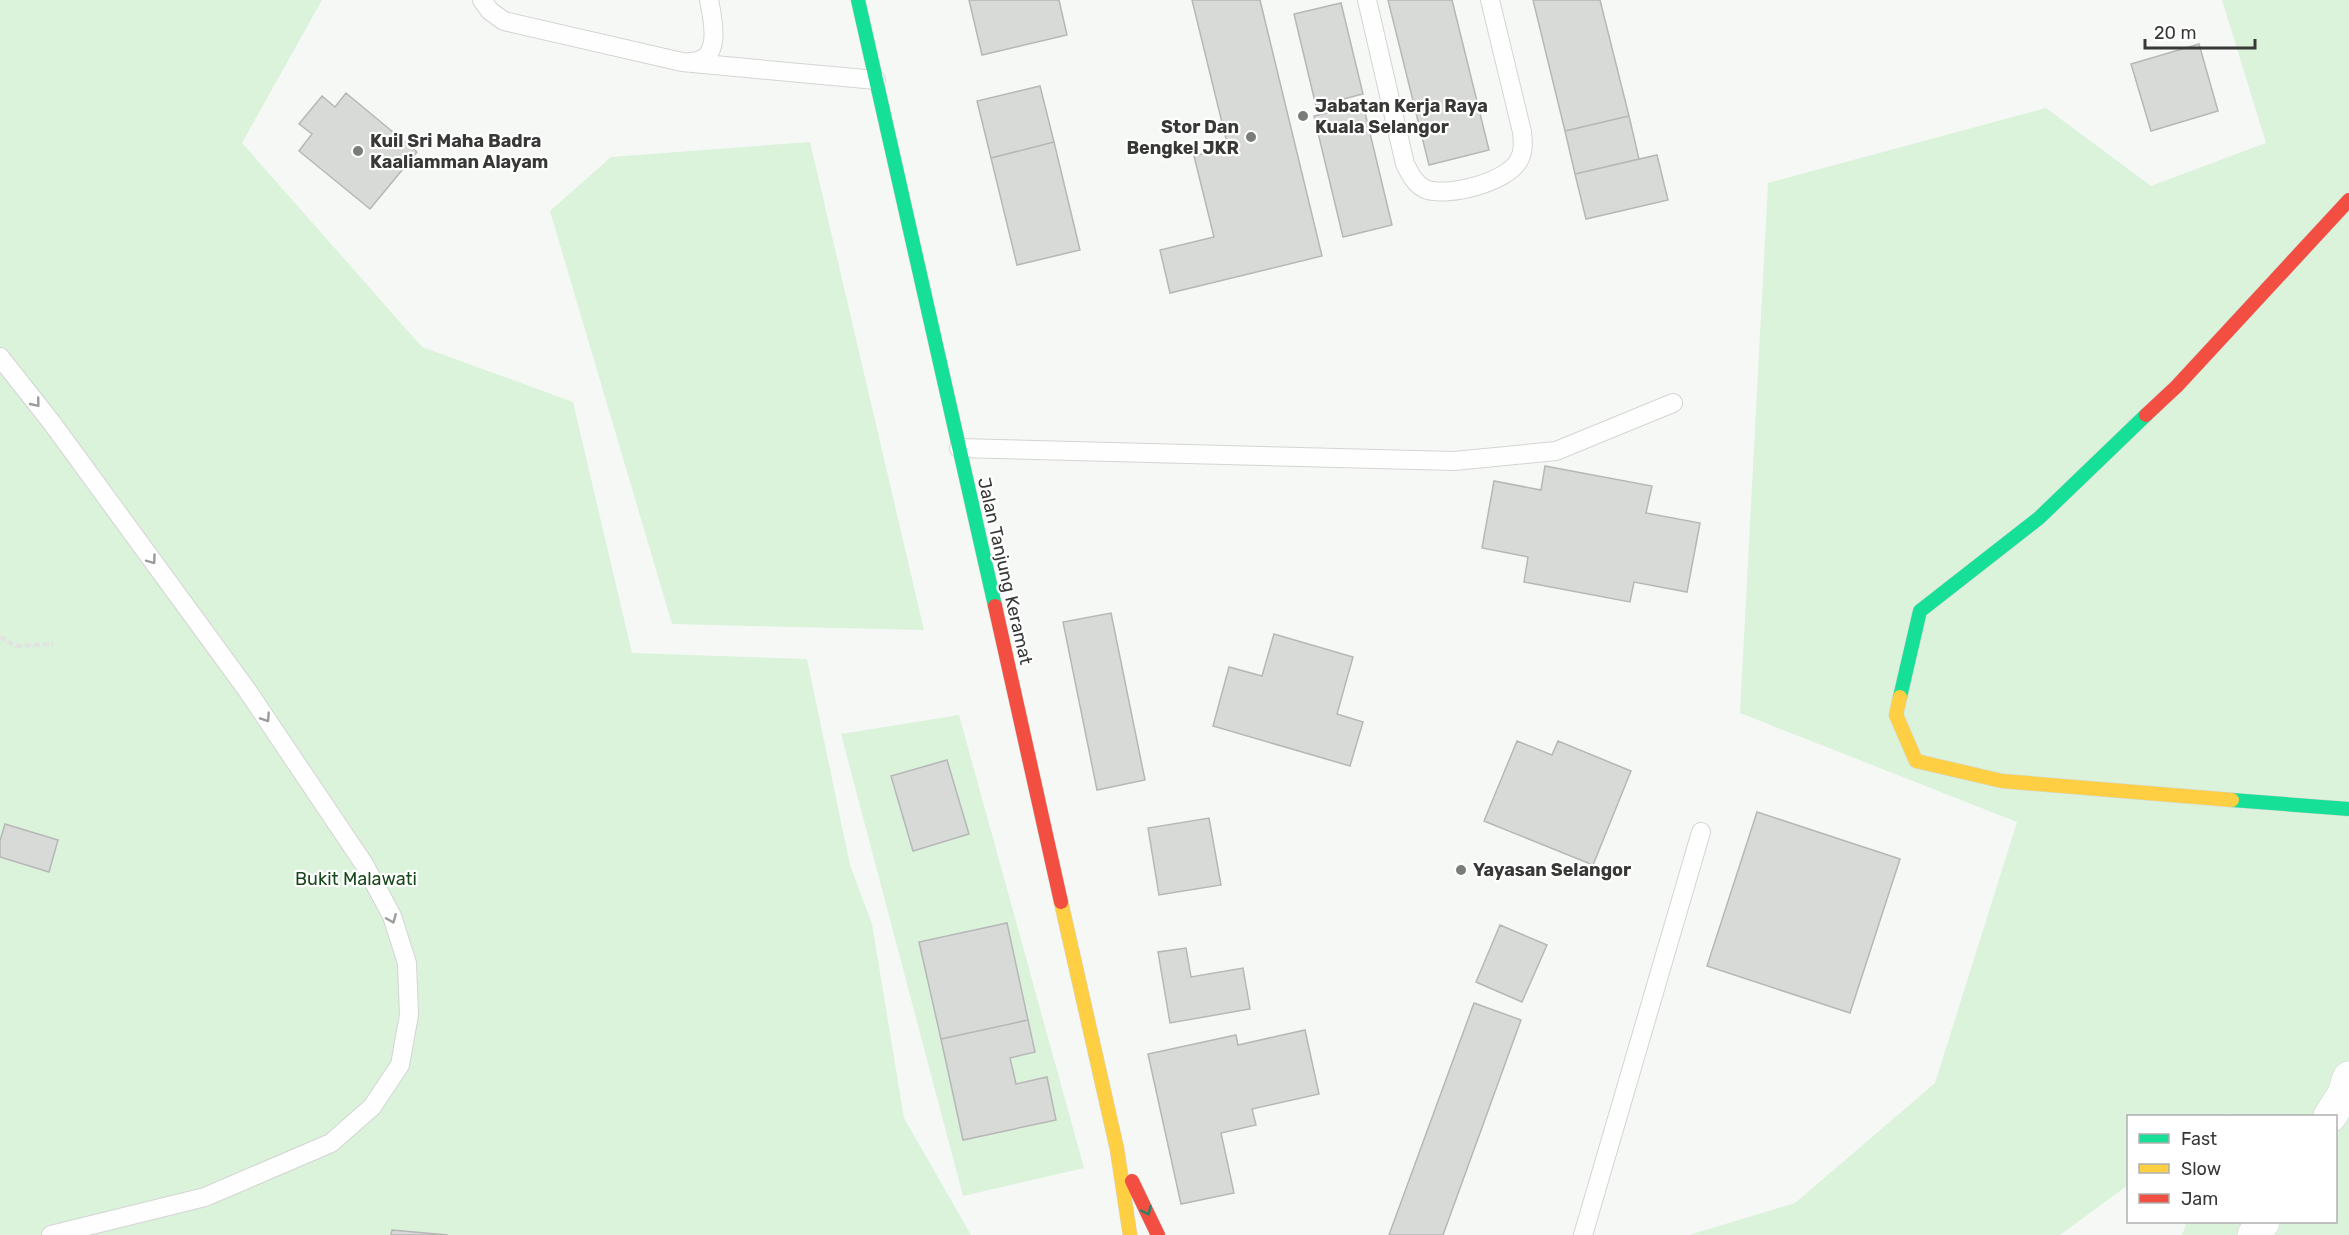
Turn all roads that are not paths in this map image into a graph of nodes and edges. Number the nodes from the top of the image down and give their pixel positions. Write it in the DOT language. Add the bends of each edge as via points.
graph roads {
  1 [pos="482,0"];
  2 [pos="709,0"];
  3 [pos="858,0"];
  4 [pos="1367,0"];
  5 [pos="1490,0"];
  6 [pos="682,62"];
  7 [pos="876,80"];
  8 [pos="2349,200"];
  9 [pos="0,357"];
  10 [pos="1673,403"];
  11 [pos="959,448"];
  12 [pos="2349,809"];
  13 [pos="1701,832"];
  14 [pos="2349,1078"];
  15 [pos="2331,1115"];
  16 [pos="1118,1149"];
  17 [pos="51,1235"];
  18 [pos="1130,1235"];
  19 [pos="1158,1235"];
  20 [pos="1583,1235"];
  1 -- 6 [label="lane" via="490,12 504,21"];
  2 -- 6 [label="lane" via="714,44 707,55 695,62"];
  3 -- 7 [label="street, Jalan Tanjung Keramat"];
  4 -- 5 [label="lane" via="1405,164 1423,188 1438,193 1497,179 1510,172 1524,147"];
  6 -- 7 [label="lane"];
  7 -- 11 [label="street, Jalan Tanjung Keramat"];
  8 -- 12 [label="street" via="2177,386 2039,518 1920,611 1896,715 1916,761 2002,782"];
  9 -- 17 [label="lane, one-way" via="253,699 364,864 392,916 407,963 409,1015 400,1065 372,1107 331,1143 205,1197"];
  10 -- 11 [label="lane" via="1556,451 1454,461"];
  11 -- 16 [label="street, Jalan Tanjung Keramat"];
  13 -- 20 [label="lane"];
  14 -- 15 [label="street"];
  16 -- 18 [label="street"];
  16 -- 19 [label="street, one-way"];
}
